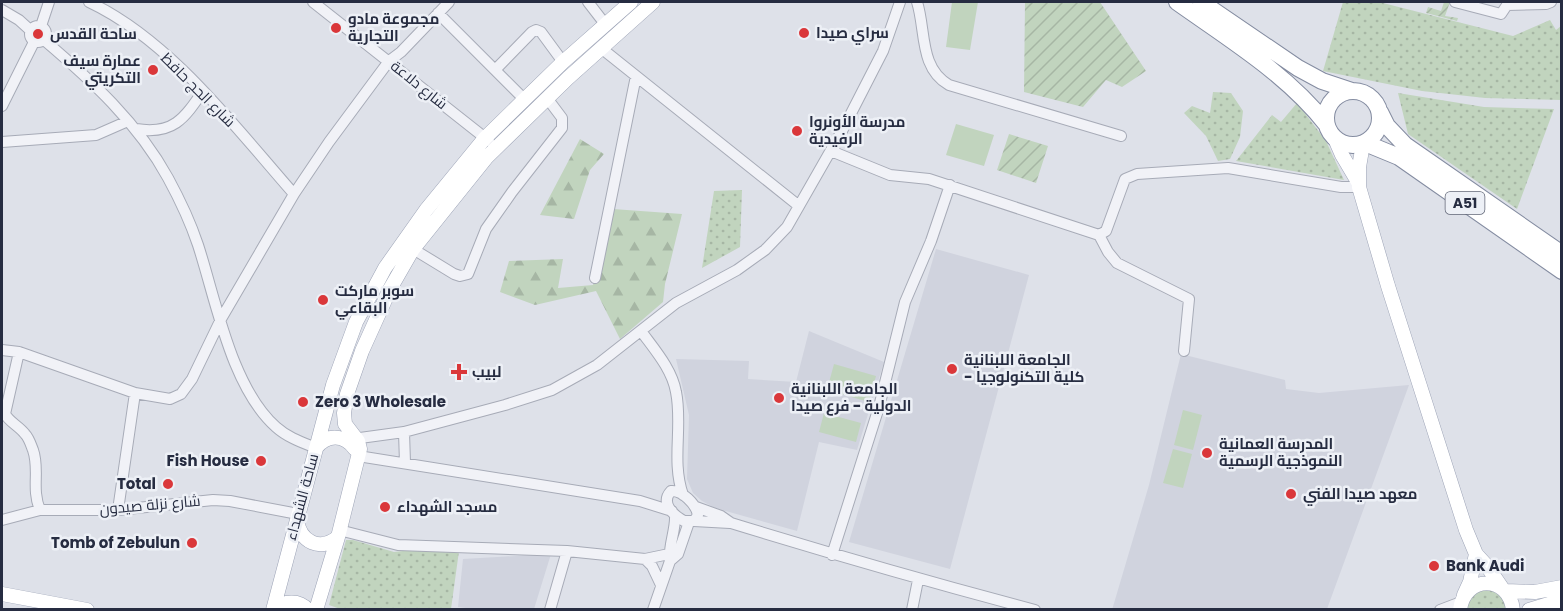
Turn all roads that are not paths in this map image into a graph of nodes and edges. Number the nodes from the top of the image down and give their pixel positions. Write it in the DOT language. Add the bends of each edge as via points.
graph roads {
  1 [pos="49,2"];
  2 [pos="89,2"];
  3 [pos="312,2"];
  4 [pos="448,2"];
  5 [pos="588,2"];
  6 [pos="631,2"];
  7 [pos="653,2"];
  8 [pos="900,2"];
  9 [pos="917,2"];
  10 [pos="1177,2"];
  11 [pos="1201,2"];
  12 [pos="1455,2"];
  13 [pos="1551,2"];
  14 [pos="2,10"];
  15 [pos="438,13"];
  16 [pos="605,24"];
  17 [pos="36,27"];
  18 [pos="39,41"];
  19 [pos="601,48"];
  20 [pos="389,61"];
  21 [pos="563,62"];
  22 [pos="495,70"];
  23 [pos="636,76"];
  24 [pos="203,91"];
  25 [pos="1352,91"];
  26 [pos="547,98"];
  27 [pos="525,100"];
  28 [pos="2,106"];
  29 [pos="1380,112"];
  30 [pos="132,125"];
  31 [pos="1331,132"];
  32 [pos="1121,136"];
  33 [pos="485,138"];
  34 [pos="2,142"];
  35 [pos="1364,143"];
  36 [pos="496,147"];
  37 [pos="831,151"];
  38 [pos="950,185"];
  39 [pos="1359,185"];
  40 [pos="294,194"];
  41 [pos="799,206"];
  42 [pos="1099,235"];
  43 [pos="413,249"];
  44 [pos="1562,254"];
  45 [pos="1562,271"];
  46 [pos="595,278"];
  47 [pos="221,318"];
  48 [pos="641,331"];
  49 [pos="2,350"];
  50 [pos="1184,351"];
  51 [pos="19,352"];
  52 [pos="135,393"];
  53 [pos="404,432"];
  54 [pos="353,441"];
  55 [pos="316,448"];
  56 [pos="358,456"];
  57 [pos="405,463"];
  58 [pos="676,468"];
  59 [pos="668,494"];
  60 [pos="682,495"];
  61 [pos="640,501"];
  62 [pos="696,507"];
  63 [pos="40,510"];
  64 [pos="118,510"];
  65 [pos="674,513"];
  66 [pos="297,517"];
  67 [pos="2,520"];
  68 [pos="692,521"];
  69 [pos="731,523"];
  70 [pos="339,533"];
  71 [pos="567,551"];
  72 [pos="1476,554"];
  73 [pos="832,555"];
  74 [pos="670,557"];
  75 [pos="645,559"];
  76 [pos="918,580"];
  77 [pos="662,585"];
  78 [pos="1562,588"];
  79 [pos="1504,590"];
  80 [pos="2,594"];
  81 [pos="1562,600"];
  82 [pos="1461,602"];
  83 [pos="2,603"];
  84 [pos="37,609"];
  85 [pos="87,609"];
  86 [pos="274,609"];
  87 [pos="308,609"];
  88 [pos="316,609"];
  89 [pos="550,609"];
  90 [pos="652,609"];
  91 [pos="912,609"];
  92 [pos="1035,609"];
  93 [pos="1440,609"];
  94 [pos="1513,609"];
  95 [pos="1529,609"];
  1 -- 17 [label="street"];
  2 -- 24 [label="street, شارع الحج حافظ" via="142,36"];
  3 -- 20 [label="street, شارع دلاعة"];
  4 -- 15 [label="street"];
  5 -- 16 [label="street"];
  6 -- 16 [label="main road, ساحة الشهداء"];
  7 -- 19 [label="main road"];
  8 -- 37 [label="street" via="884,51"];
  9 -- 32 [label="street" via="926,56 942,82"];
  10 -- 31 [label="highway" via="1286,81"];
  11 -- 25 [label="highway, A51" via="1298,68"];
  12 -- 13 [label="street" via="1501,14 1506,5"];
  14 -- 17 [label="street"];
  15 -- 20 [label="street"];
  15 -- 22 [label="street"];
  16 -- 21 [label="main road, ساحة الشهداء"];
  17 -- 18 [label="street" via="30,36"];
  17 -- 18 [label="street" via="46,32"];
  18 -- 28 [label="street"];
  18 -- 30 [label="street" via="81,71"];
  19 -- 23 [label="street"];
  19 -- 26 [label="main road"];
  20 -- 33 [label="street, شارع دلاعة"];
  20 -- 40 [label="street"];
  21 -- 22 [label="street" via="536,30"];
  21 -- 27 [label="main road, ساحة الشهداء"];
  22 -- 27 [label="street"];
  23 -- 41 [label="street"];
  23 -- 46 [label="street"];
  24 -- 30 [label="street" via="177,124 159,130"];
  24 -- 40 [label="street, شارع الحج حافظ"];
  25 -- 29 [label="highway, A51" via="1370,96"];
  25 -- 31 [label="highway" via="1331,102"];
  26 -- 36 [label="main road"];
  26 -- 43 [label="street" via="562,118 562,128 486,229 468,274 454,274"];
  27 -- 33 [label="main road, ساحة الشهداء"];
  29 -- 35 [label="highway" via="1378,131"];
  29 -- 44 [label="highway, A51" via="1405,145"];
  30 -- 34 [label="street" via="96,135"];
  30 -- 47 [label="street" via="184,208"];
  31 -- 35 [label="highway, A51" via="1351,146"];
  31 -- 39 [label="main road"];
  33 -- 36 [label="street, شارع دلاعة"];
  33 -- 55 [label="main road, ساحة الشهداء" via="426,210 386,268 356,322"];
  35 -- 39 [label="main road"];
  35 -- 45 [label="highway, A51" via="1399,157"];
  36 -- 43 [label="main road"];
  37 -- 38 [label="street" via="890,175"];
  37 -- 41 [label="street"];
  38 -- 42 [label="street"];
  38 -- 73 [label="street" via="905,302 879,407"];
  39 -- 42 [label="street" via="1341,187 1228,168 1137,174 1125,179 1106,231"];
  39 -- 72 [label="main road" via="1391,298"];
  40 -- 47 [label="street"];
  41 -- 48 [label="street" via="787,227 765,250 676,303"];
  42 -- 50 [label="street" via="1117,262 1189,299"];
  43 -- 54 [label="main road" via="390,289 347,394 345,424"];
  47 -- 52 [label="street" via="181,394 170,399"];
  47 -- 55 [label="street" via="239,372 263,412 276,427"];
  48 -- 53 [label="street" via="597,365 552,390"];
  48 -- 58 [label="street" via="674,384 678,413"];
  49 -- 51 [label="street"];
  51 -- 52 [label="street"];
  51 -- 63 [label="street" via="6,414 25,434 32,449 35,495"];
  52 -- 64 [label="street"];
  53 -- 54 [label="street"];
  53 -- 57 [label="street"];
  54 -- 55 [label="main road" via="329,438"];
  54 -- 56 [label="main road" via="360,445"];
  55 -- 66 [label="main road, ساحة الشهداء"];
  56 -- 57 [label="street"];
  56 -- 70 [label="main road"];
  57 -- 61 [label="street"];
  58 -- 59 [label="street"];
  58 -- 60 [label="street"];
  59 -- 60 [label="street" via="676,490"];
  59 -- 61 [label="street"];
  59 -- 65 [label="street" via="667,504"];
  60 -- 62 [label="street"];
  61 -- 65 [label="street"];
  62 -- 68 [label="street" via="698,515"];
  62 -- 69 [label="street"];
  63 -- 64 [label="street, شارع نزلة صيدون"];
  63 -- 67 [label="street, شارع نزلة صيدون"];
  64 -- 66 [label="street, شارع نزلة صيدون" via="213,500"];
  65 -- 68 [label="street" via="684,522"];
  65 -- 74 [label="street"];
  66 -- 70 [label="main road" via="300,534 314,544 327,544"];
  66 -- 86 [label="main road, ساحة الشهداء"];
  68 -- 69 [label="street"];
  68 -- 74 [label="street" via="678,554"];
  69 -- 73 [label="street"];
  70 -- 71 [label="street" via="398,545"];
  70 -- 88 [label="main road"];
  71 -- 75 [label="street"];
  71 -- 89 [label="street"];
  72 -- 79 [label="main road"];
  72 -- 82 [label="main road"];
  73 -- 76 [label="street"];
  74 -- 75 [label="street"];
  74 -- 77 [label="street"];
  75 -- 77 [label="street"];
  76 -- 91 [label="street"];
  76 -- 92 [label="street"];
  77 -- 90 [label="street"];
  78 -- 79 [label="main road" via="1535,592"];
  79 -- 82 [label="main road" via="1492,583 1481,584 1471,588"];
  79 -- 94 [label="main road"];
  80 -- 85 [label="main road"];
  81 -- 95 [label="main road"];
  82 -- 93 [label="street"];
  83 -- 84 [label="main road"];
  86 -- 87 [label="main road, ساحة الشهداء" via="293,602"];
}
